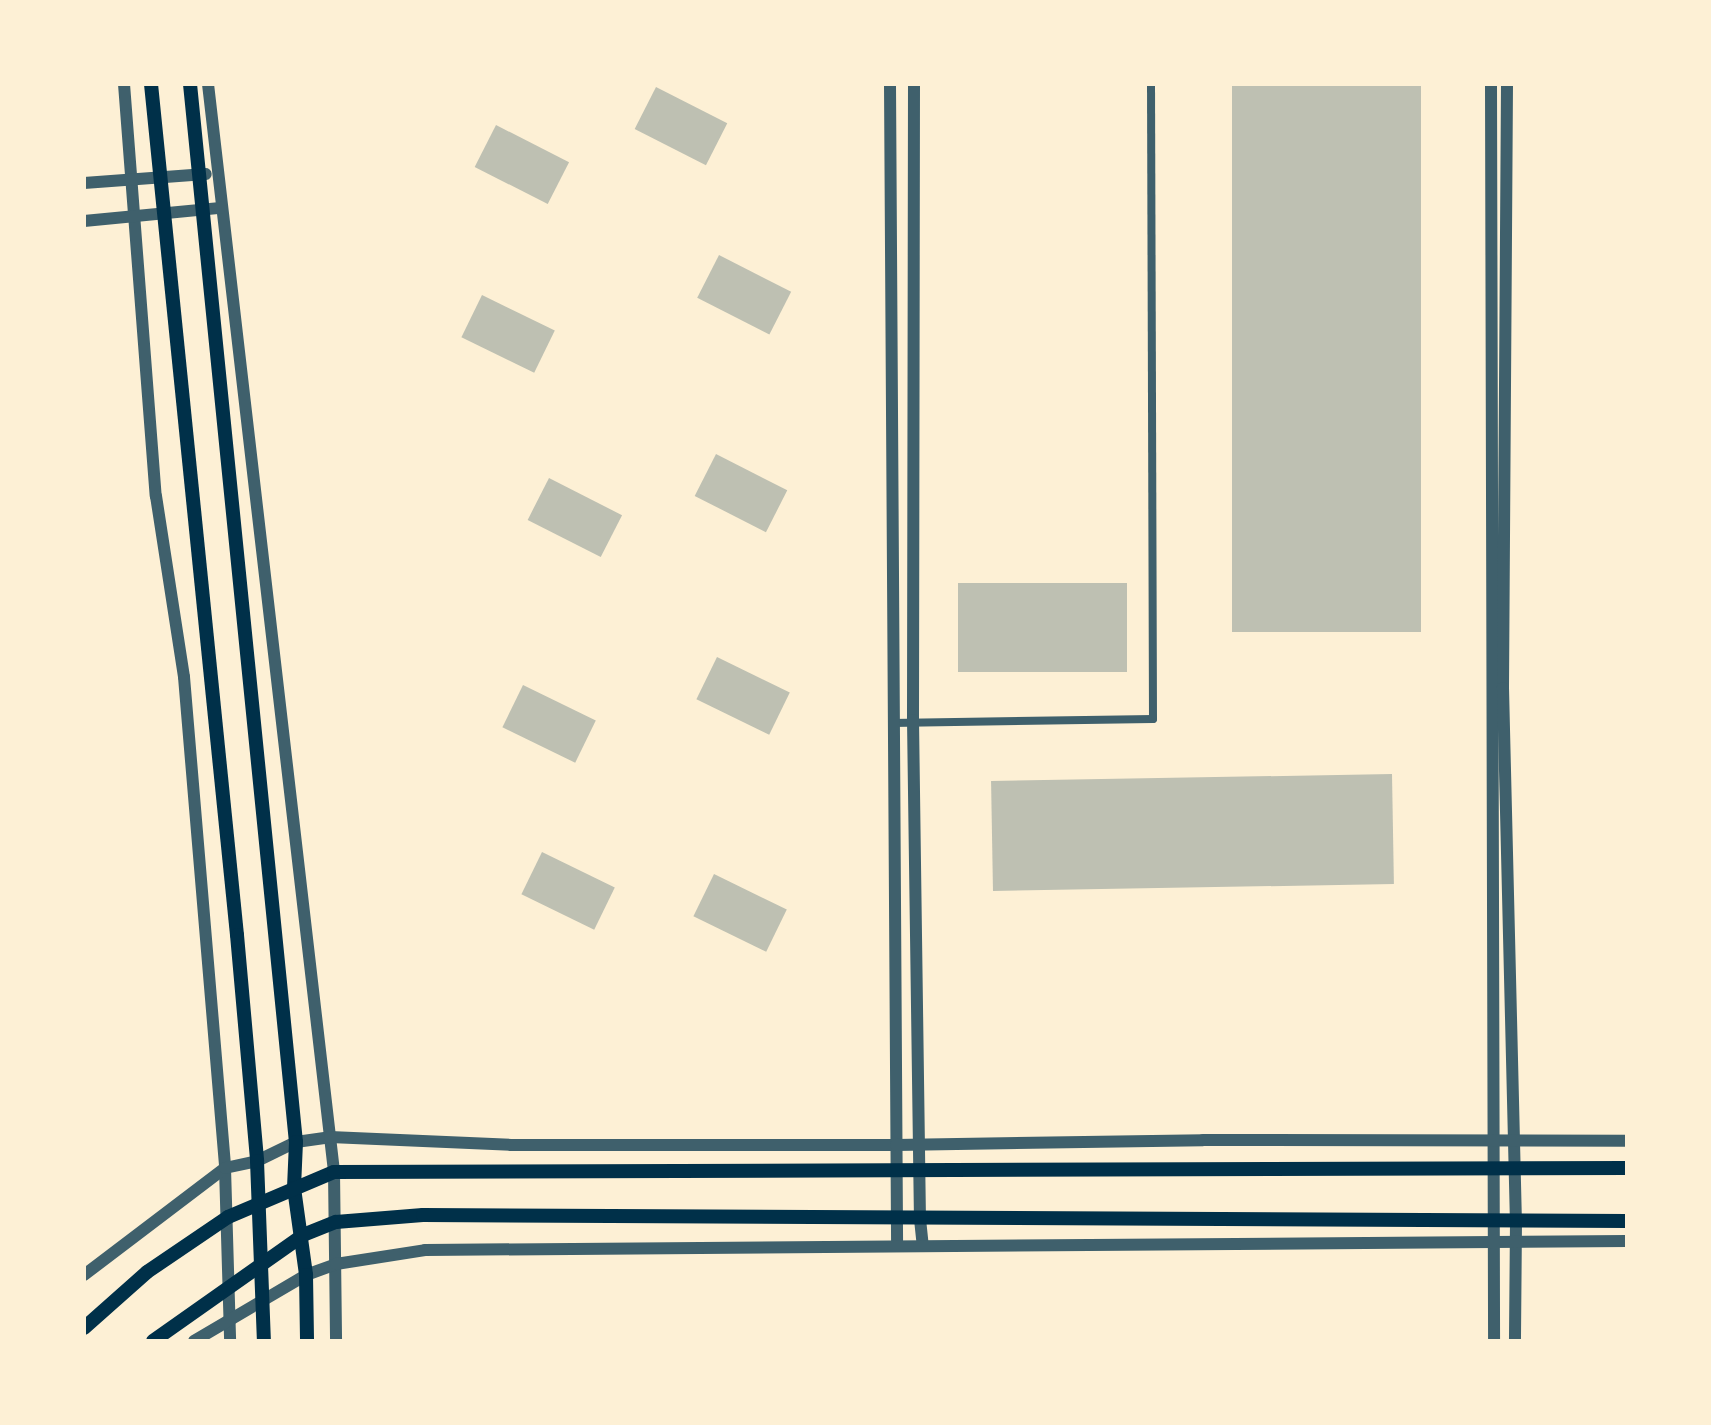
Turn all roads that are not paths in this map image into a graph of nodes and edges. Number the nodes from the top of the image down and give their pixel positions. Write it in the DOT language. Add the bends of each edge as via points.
graph roads {
  1 [pos="124,84"];
  2 [pos="151,84"];
  3 [pos="190,84"];
  4 [pos="208,84"];
  5 [pos="890,84"];
  6 [pos="914,84"];
  7 [pos="1151,84"];
  8 [pos="1491,84"];
  9 [pos="1507,84"];
  10 [pos="217,173"];
  11 [pos="159,175"];
  12 [pos="199,175"];
  13 [pos="133,179"];
  14 [pos="84,183"];
  15 [pos="220,208"];
  16 [pos="203,211"];
  17 [pos="163,213"];
  18 [pos="136,215"];
  19 [pos="84,221"];
  20 [pos="913,720"];
  21 [pos="892,723"];
  22 [pos="330,1137"];
  23 [pos="1513,1141"];
  24 [pos="1627,1141"];
  25 [pos="296,1142"];
  26 [pos="1493,1142"];
  27 [pos="921,1144"];
  28 [pos="896,1145"];
  29 [pos="257,1161"];
  30 [pos="1514,1166"];
  31 [pos="1492,1167"];
  32 [pos="225,1168"];
  33 [pos="1627,1168"];
  34 [pos="920,1171"];
  35 [pos="334,1172"];
  36 [pos="896,1172"];
  37 [pos="294,1188"];
  38 [pos="259,1201"];
  39 [pos="228,1217"];
  40 [pos="895,1218"];
  41 [pos="920,1219"];
  42 [pos="1494,1221"];
  43 [pos="1627,1221"];
  44 [pos="336,1222"];
  45 [pos="1516,1222"];
  46 [pos="303,1235"];
  47 [pos="1515,1241"];
  48 [pos="1627,1241"];
  49 [pos="1496,1242"];
  50 [pos="897,1246"];
  51 [pos="923,1246"];
  52 [pos="261,1263"];
  53 [pos="336,1264"];
  54 [pos="84,1275"];
  55 [pos="306,1275"];
  56 [pos="230,1285"];
  57 [pos="264,1298"];
  58 [pos="229,1319"];
  59 [pos="84,1328"];
  60 [pos="153,1341"];
  61 [pos="194,1341"];
  62 [pos="230,1341"];
  63 [pos="264,1341"];
  64 [pos="307,1341"];
  65 [pos="336,1341"];
  66 [pos="1494,1341"];
  67 [pos="1515,1341"];
  1 -- 13 [label="street"];
  2 -- 11 [label="main road"];
  3 -- 12 [label="main road"];
  4 -- 10 [label="street"];
  5 -- 21 [label="street"];
  6 -- 20 [label="street"];
  7 -- 20 [label="street" via="1153,719"];
  8 -- 26 [label="street"];
  9 -- 23 [label="street" via="1503,688"];
  10 -- 12 [label="street"];
  10 -- 15 [label="street"];
  11 -- 12 [label="street"];
  11 -- 13 [label="street"];
  11 -- 17 [label="main road"];
  12 -- 16 [label="main road"];
  13 -- 14 [label="street"];
  13 -- 18 [label="street"];
  15 -- 16 [label="street"];
  15 -- 22 [label="street"];
  16 -- 17 [label="street"];
  16 -- 25 [label="main road"];
  17 -- 18 [label="street"];
  17 -- 29 [label="main road"];
  18 -- 19 [label="street"];
  18 -- 32 [label="street" via="156,496 184,677"];
  20 -- 21 [label="street"];
  20 -- 27 [label="street"];
  21 -- 28 [label="street"];
  22 -- 25 [label="street"];
  22 -- 28 [label="street" via="511,1145"];
  22 -- 35 [label="street"];
  23 -- 24 [label="street"];
  23 -- 26 [label="street"];
  23 -- 30 [label="street"];
  25 -- 29 [label="street"];
  25 -- 37 [label="main road"];
  26 -- 27 [label="street"];
  26 -- 31 [label="street"];
  27 -- 28 [label="street"];
  27 -- 34 [label="street"];
  28 -- 36 [label="street"];
  29 -- 32 [label="street"];
  29 -- 38 [label="main road"];
  30 -- 31 [label="main road"];
  30 -- 33 [label="main road"];
  30 -- 45 [label="street"];
  31 -- 34 [label="main road"];
  31 -- 42 [label="street"];
  32 -- 39 [label="street"];
  32 -- 54 [label="street"];
  34 -- 36 [label="main road"];
  34 -- 41 [label="street"];
  35 -- 36 [label="main road"];
  35 -- 37 [label="main road"];
  35 -- 44 [label="street"];
  36 -- 40 [label="street"];
  37 -- 38 [label="main road"];
  37 -- 46 [label="main road"];
  38 -- 39 [label="main road"];
  38 -- 52 [label="main road"];
  39 -- 56 [label="street"];
  39 -- 59 [label="main road" via="147,1272"];
  40 -- 41 [label="main road"];
  40 -- 44 [label="main road" via="423,1215"];
  40 -- 50 [label="street"];
  41 -- 42 [label="main road"];
  41 -- 51 [label="street"];
  42 -- 45 [label="main road"];
  42 -- 49 [label="street"];
  43 -- 45 [label="main road"];
  44 -- 46 [label="main road"];
  44 -- 53 [label="street"];
  45 -- 47 [label="street"];
  46 -- 52 [label="main road"];
  46 -- 55 [label="main road"];
  47 -- 48 [label="street"];
  47 -- 49 [label="street"];
  47 -- 67 [label="street"];
  49 -- 51 [label="street"];
  49 -- 66 [label="street"];
  50 -- 51 [label="street"];
  50 -- 53 [label="street" via="520,1246 425,1250"];
  52 -- 56 [label="main road"];
  52 -- 57 [label="main road"];
  53 -- 55 [label="street"];
  53 -- 65 [label="street"];
  55 -- 57 [label="street"];
  55 -- 64 [label="main road"];
  56 -- 58 [label="street"];
  56 -- 60 [label="main road"];
  57 -- 58 [label="street"];
  57 -- 63 [label="main road"];
  58 -- 61 [label="street"];
  58 -- 62 [label="street"];
}
